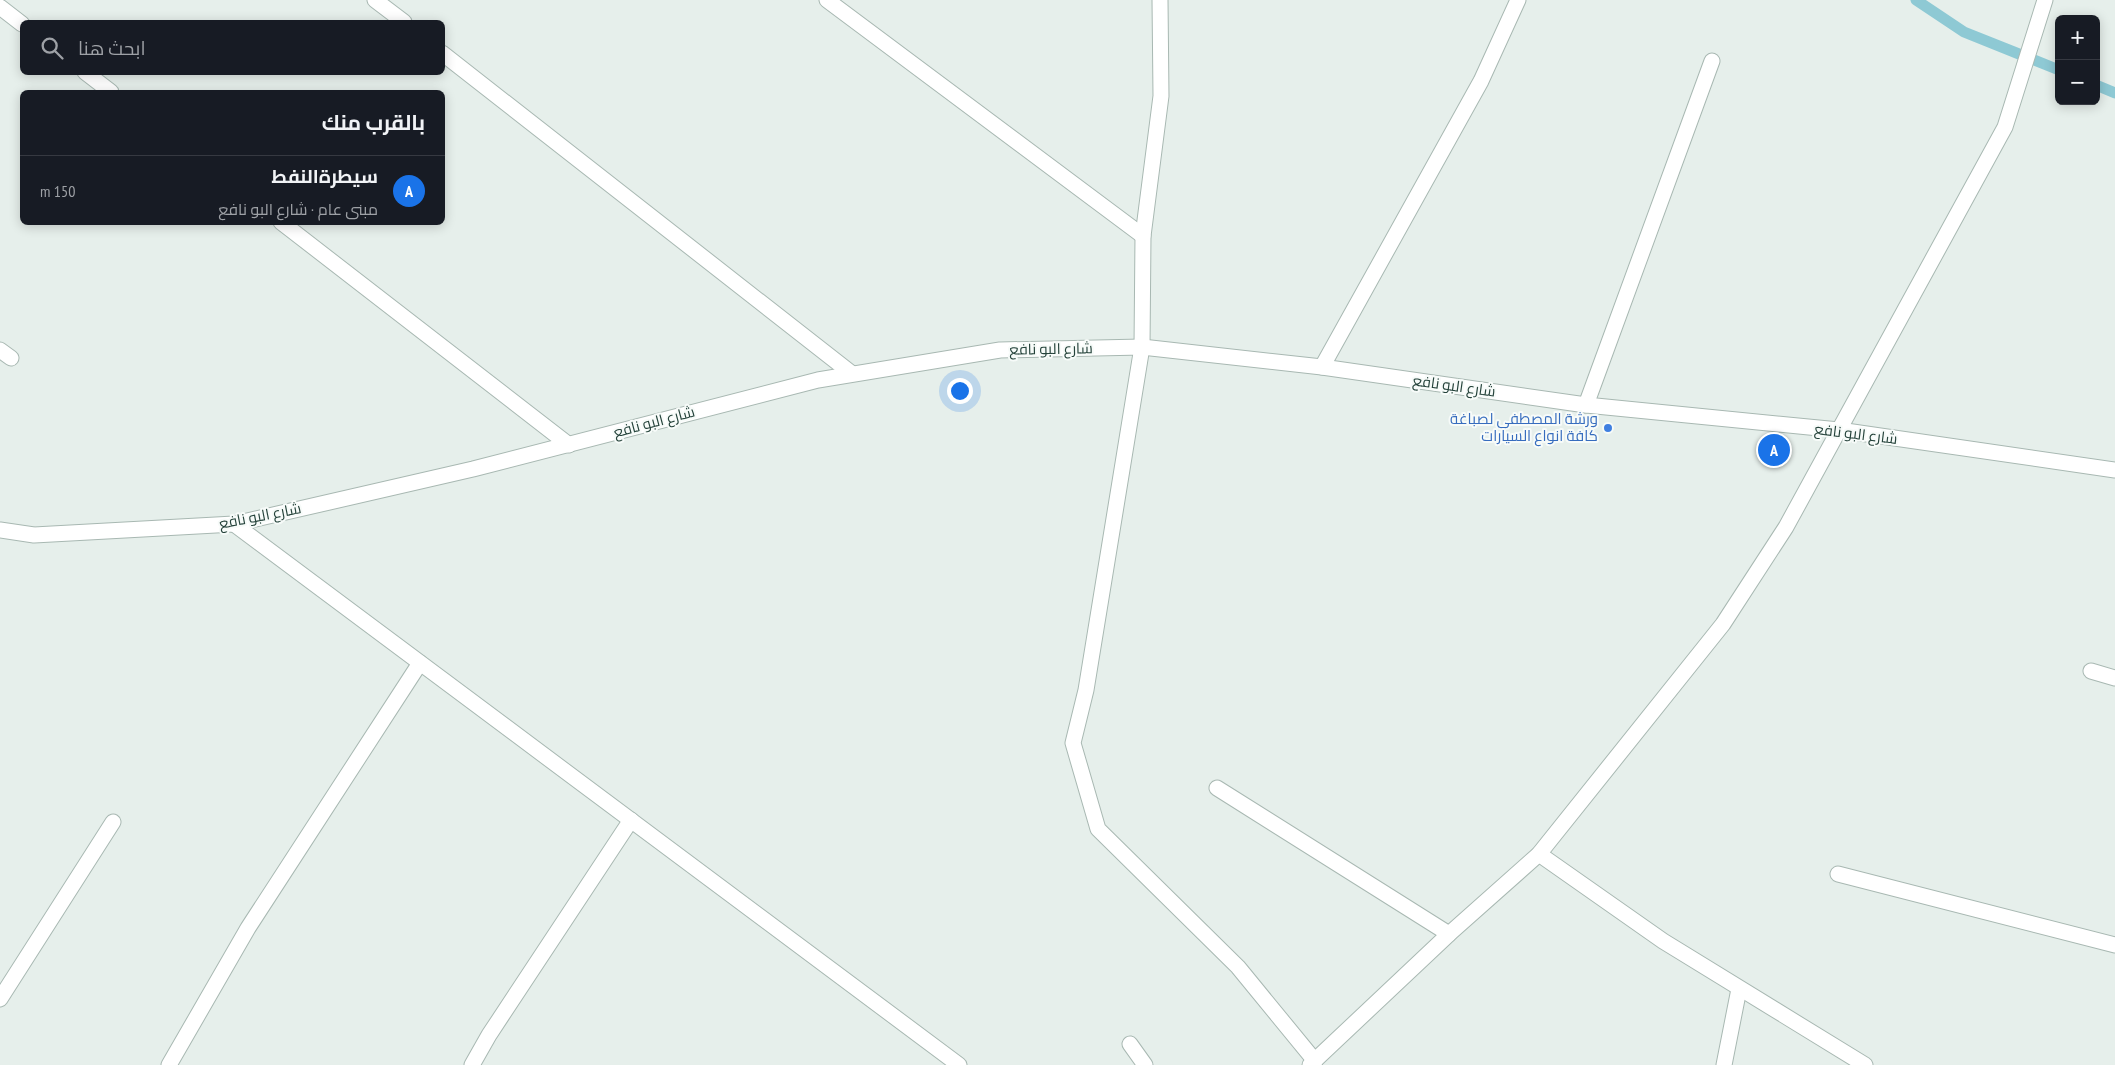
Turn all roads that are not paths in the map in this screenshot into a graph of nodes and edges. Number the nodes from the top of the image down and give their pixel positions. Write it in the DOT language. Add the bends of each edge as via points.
graph roads {
  1 [pos="375,0"];
  2 [pos="827,0"];
  3 [pos="1160,0"];
  4 [pos="1518,0"];
  5 [pos="2045,0"];
  6 [pos="0,7"];
  7 [pos="401,20"];
  8 [pos="20,22"];
  9 [pos="445,55"];
  10 [pos="1712,61"];
  11 [pos="89,75"];
  12 [pos="108,90"];
  13 [pos="284,225"];
  14 [pos="1143,236"];
  15 [pos="1142,347"];
  16 [pos="1322,366"];
  17 [pos="851,373"];
  18 [pos="1586,405"];
  19 [pos="1840,430"];
  20 [pos="569,444"];
  21 [pos="2115,470"];
  22 [pos="234,524"];
  23 [pos="0,530"];
  24 [pos="420,663"];
  25 [pos="2091,671"];
  26 [pos="2115,678"];
  27 [pos="1217,788"];
  28 [pos="631,820"];
  29 [pos="113,822"];
  30 [pos="1539,854"];
  31 [pos="1838,874"];
  32 [pos="1449,934"];
  33 [pos="2115,945"];
  34 [pos="1739,989"];
  35 [pos="0,999"];
  36 [pos="1130,1044"];
  37 [pos="1312,1063"];
  38 [pos="169,1065"];
  39 [pos="472,1065"];
  40 [pos="959,1065"];
  41 [pos="1145,1065"];
  42 [pos="1724,1065"];
  43 [pos="1865,1065"];
  1 -- 7 [label="street"];
  2 -- 14 [label="street"];
  3 -- 14 [label="street" via="1161,96"];
  4 -- 16 [label="street" via="1480,81"];
  5 -- 19 [label="street" via="2005,127"];
  6 -- 8 [label="street"];
  9 -- 17 [label="street"];
  10 -- 18 [label="street"];
  11 -- 12 [label="street"];
  13 -- 20 [label="street"];
  14 -- 15 [label="street"];
  15 -- 16 [label="street, شارع البو نافع"];
  15 -- 17 [label="street, شارع البو نافع" via="1000,350"];
  15 -- 37 [label="street" via="1086,690 1073,743 1098,829 1238,967"];
  16 -- 18 [label="street, شارع البو نافع"];
  17 -- 20 [label="street, شارع البو نافع"];
  18 -- 19 [label="street, شارع البو نافع"];
  19 -- 21 [label="street, شارع البو نافع"];
  19 -- 30 [label="street" via="1786,527 1723,624"];
  20 -- 22 [label="street, شارع البو نافع"];
  22 -- 23 [label="street, شارع البو نافع" via="34,535"];
  22 -- 24 [label="street"];
  24 -- 28 [label="street"];
  24 -- 38 [label="street" via="248,928"];
  25 -- 26 [label="street"];
  27 -- 32 [label="street"];
  28 -- 39 [label="street"];
  28 -- 40 [label="street"];
  29 -- 35 [label="street"];
  30 -- 32 [label="street"];
  30 -- 34 [label="street" via="1663,941"];
  31 -- 33 [label="street"];
  32 -- 37 [label="street"];
  34 -- 42 [label="street"];
  34 -- 43 [label="street"];
  36 -- 41 [label="street"];
}
